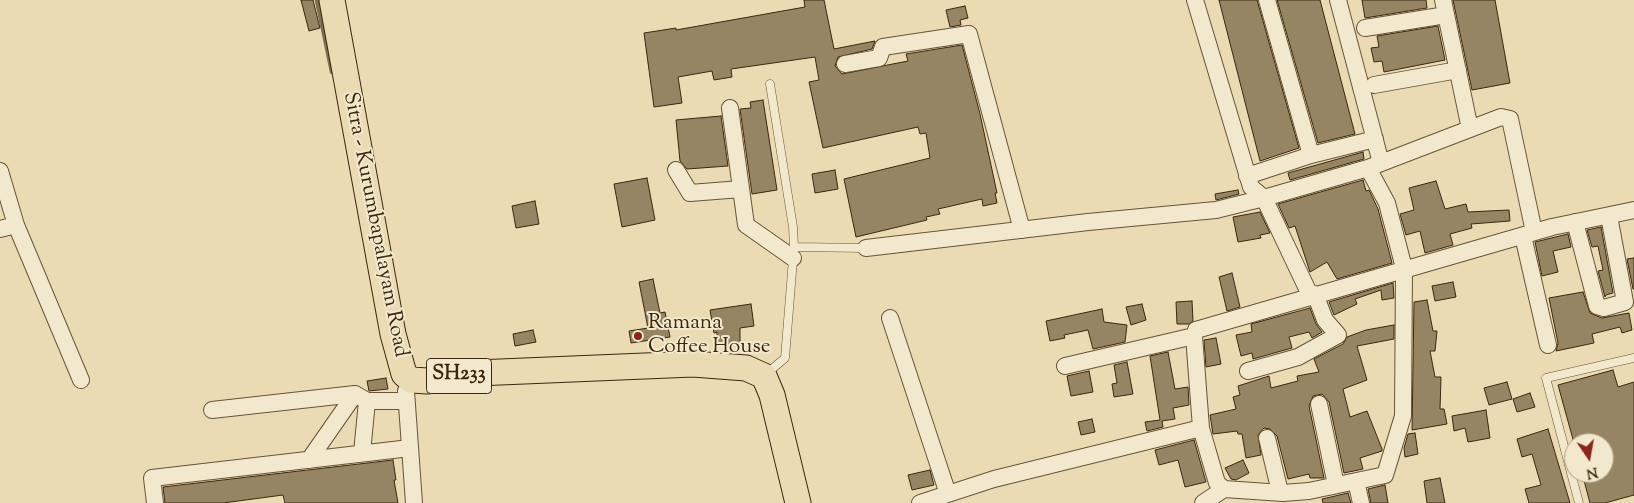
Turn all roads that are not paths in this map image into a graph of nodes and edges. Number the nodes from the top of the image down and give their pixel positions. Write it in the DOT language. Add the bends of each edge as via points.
graph roads {
  1 [pos="332,0"];
  2 [pos="1267,0"];
  3 [pos="1338,0"];
  4 [pos="1199,2"];
  5 [pos="1445,8"];
  6 [pos="1365,28"];
  7 [pos="845,64"];
  8 [pos="1458,70"];
  9 [pos="770,84"];
  10 [pos="1374,85"];
  11 [pos="730,108"];
  12 [pos="1470,129"];
  13 [pos="1375,140"];
  14 [pos="1311,155"];
  15 [pos="1374,166"];
  16 [pos="676,170"];
  17 [pos="0,171"];
  18 [pos="1247,176"];
  19 [pos="741,189"];
  20 [pos="1264,198"];
  21 [pos="1634,210"];
  22 [pos="1609,216"];
  23 [pos="1575,222"];
  24 [pos="8,227"];
  25 [pos="1022,230"];
  26 [pos="1528,234"];
  27 [pos="866,248"];
  28 [pos="793,253"];
  29 [pos="1404,268"];
  30 [pos="1313,294"];
  31 [pos="890,318"];
  32 [pos="1194,336"];
  33 [pos="1548,345"];
  34 [pos="1634,358"];
  35 [pos="1065,366"];
  36 [pos="1248,371"];
  37 [pos="404,374"];
  38 [pos="764,376"];
  39 [pos="81,380"];
  40 [pos="361,397"];
  41 [pos="406,401"];
  42 [pos="1320,404"];
  43 [pos="212,410"];
  44 [pos="1201,428"];
  45 [pos="1267,438"];
  46 [pos="410,448"];
  47 [pos="362,453"];
  48 [pos="309,460"];
  49 [pos="1356,481"];
  50 [pos="1336,485"];
  51 [pos="1224,489"];
  52 [pos="1280,492"];
  53 [pos="948,494"];
  54 [pos="1312,497"];
  55 [pos="155,503"];
  56 [pos="414,503"];
  57 [pos="798,503"];
  58 [pos="920,503"];
  59 [pos="1203,503"];
  60 [pos="1361,503"];
  61 [pos="1579,503"];
  1 -- 37 [label="main road, Sitra - Kurumbapalayam Road / SH233" via="393,334"];
  2 -- 14 [label="street"];
  3 -- 13 [label="street"];
  4 -- 18 [label="street"];
  5 -- 6 [label="street"];
  5 -- 8 [label="street"];
  7 -- 25 [label="street" via="879,58 883,47 969,34"];
  8 -- 10 [label="street"];
  8 -- 12 [label="street"];
  9 -- 28 [label="lane"];
  11 -- 19 [label="street"];
  12 -- 15 [label="street"];
  12 -- 26 [label="street" via="1501,117 1510,119"];
  13 -- 14 [label="street"];
  13 -- 15 [label="street"];
  14 -- 18 [label="street"];
  15 -- 20 [label="street"];
  15 -- 29 [label="street"];
  16 -- 19 [label="street" via="690,193"];
  17 -- 24 [label="street"];
  18 -- 20 [label="street" via="1251,187"];
  19 -- 28 [label="street" via="746,225"];
  20 -- 25 [label="street" via="1216,210"];
  20 -- 30 [label="street"];
  21 -- 22 [label="street"];
  22 -- 23 [label="street"];
  22 -- 23 [label="street" via="1625,302 1604,308 1596,306"];
  23 -- 26 [label="street"];
  24 -- 39 [label="street"];
  25 -- 27 [label="street"];
  26 -- 29 [label="street"];
  26 -- 33 [label="street"];
  27 -- 28 [label="lane"];
  28 -- 38 [label="lane" via="785,358"];
  29 -- 30 [label="street"];
  29 -- 49 [label="street" via="1403,416 1385,475"];
  30 -- 32 [label="street" via="1196,330"];
  30 -- 36 [label="street" via="1325,320 1338,335 1298,357"];
  31 -- 53 [label="street"];
  32 -- 35 [label="street"];
  32 -- 44 [label="street"];
  34 -- 61 [label="lane" via="1546,378"];
  37 -- 38 [label="main road, Sitra - Kurumbapalayam Road / SH233" via="411,380 428,381 476,373 693,364 746,368"];
  37 -- 41 [label="street"];
  38 -- 57 [label="main road" via="772,395"];
  40 -- 41 [label="street"];
  40 -- 43 [label="street"];
  40 -- 47 [label="street"];
  40 -- 48 [label="street"];
  41 -- 46 [label="street"];
  42 -- 50 [label="street"];
  44 -- 51 [label="street" via="1217,483"];
  44 -- 53 [label="street" via="994,479"];
  45 -- 52 [label="street"];
  46 -- 47 [label="street"];
  46 -- 56 [label="street"];
  47 -- 48 [label="street"];
  48 -- 55 [label="street" via="152,478"];
  49 -- 50 [label="street"];
  49 -- 60 [label="street"];
  50 -- 54 [label="street"];
  51 -- 52 [label="street"];
  51 -- 59 [label="street"];
  52 -- 54 [label="street"];
  53 -- 58 [label="street"];
}
